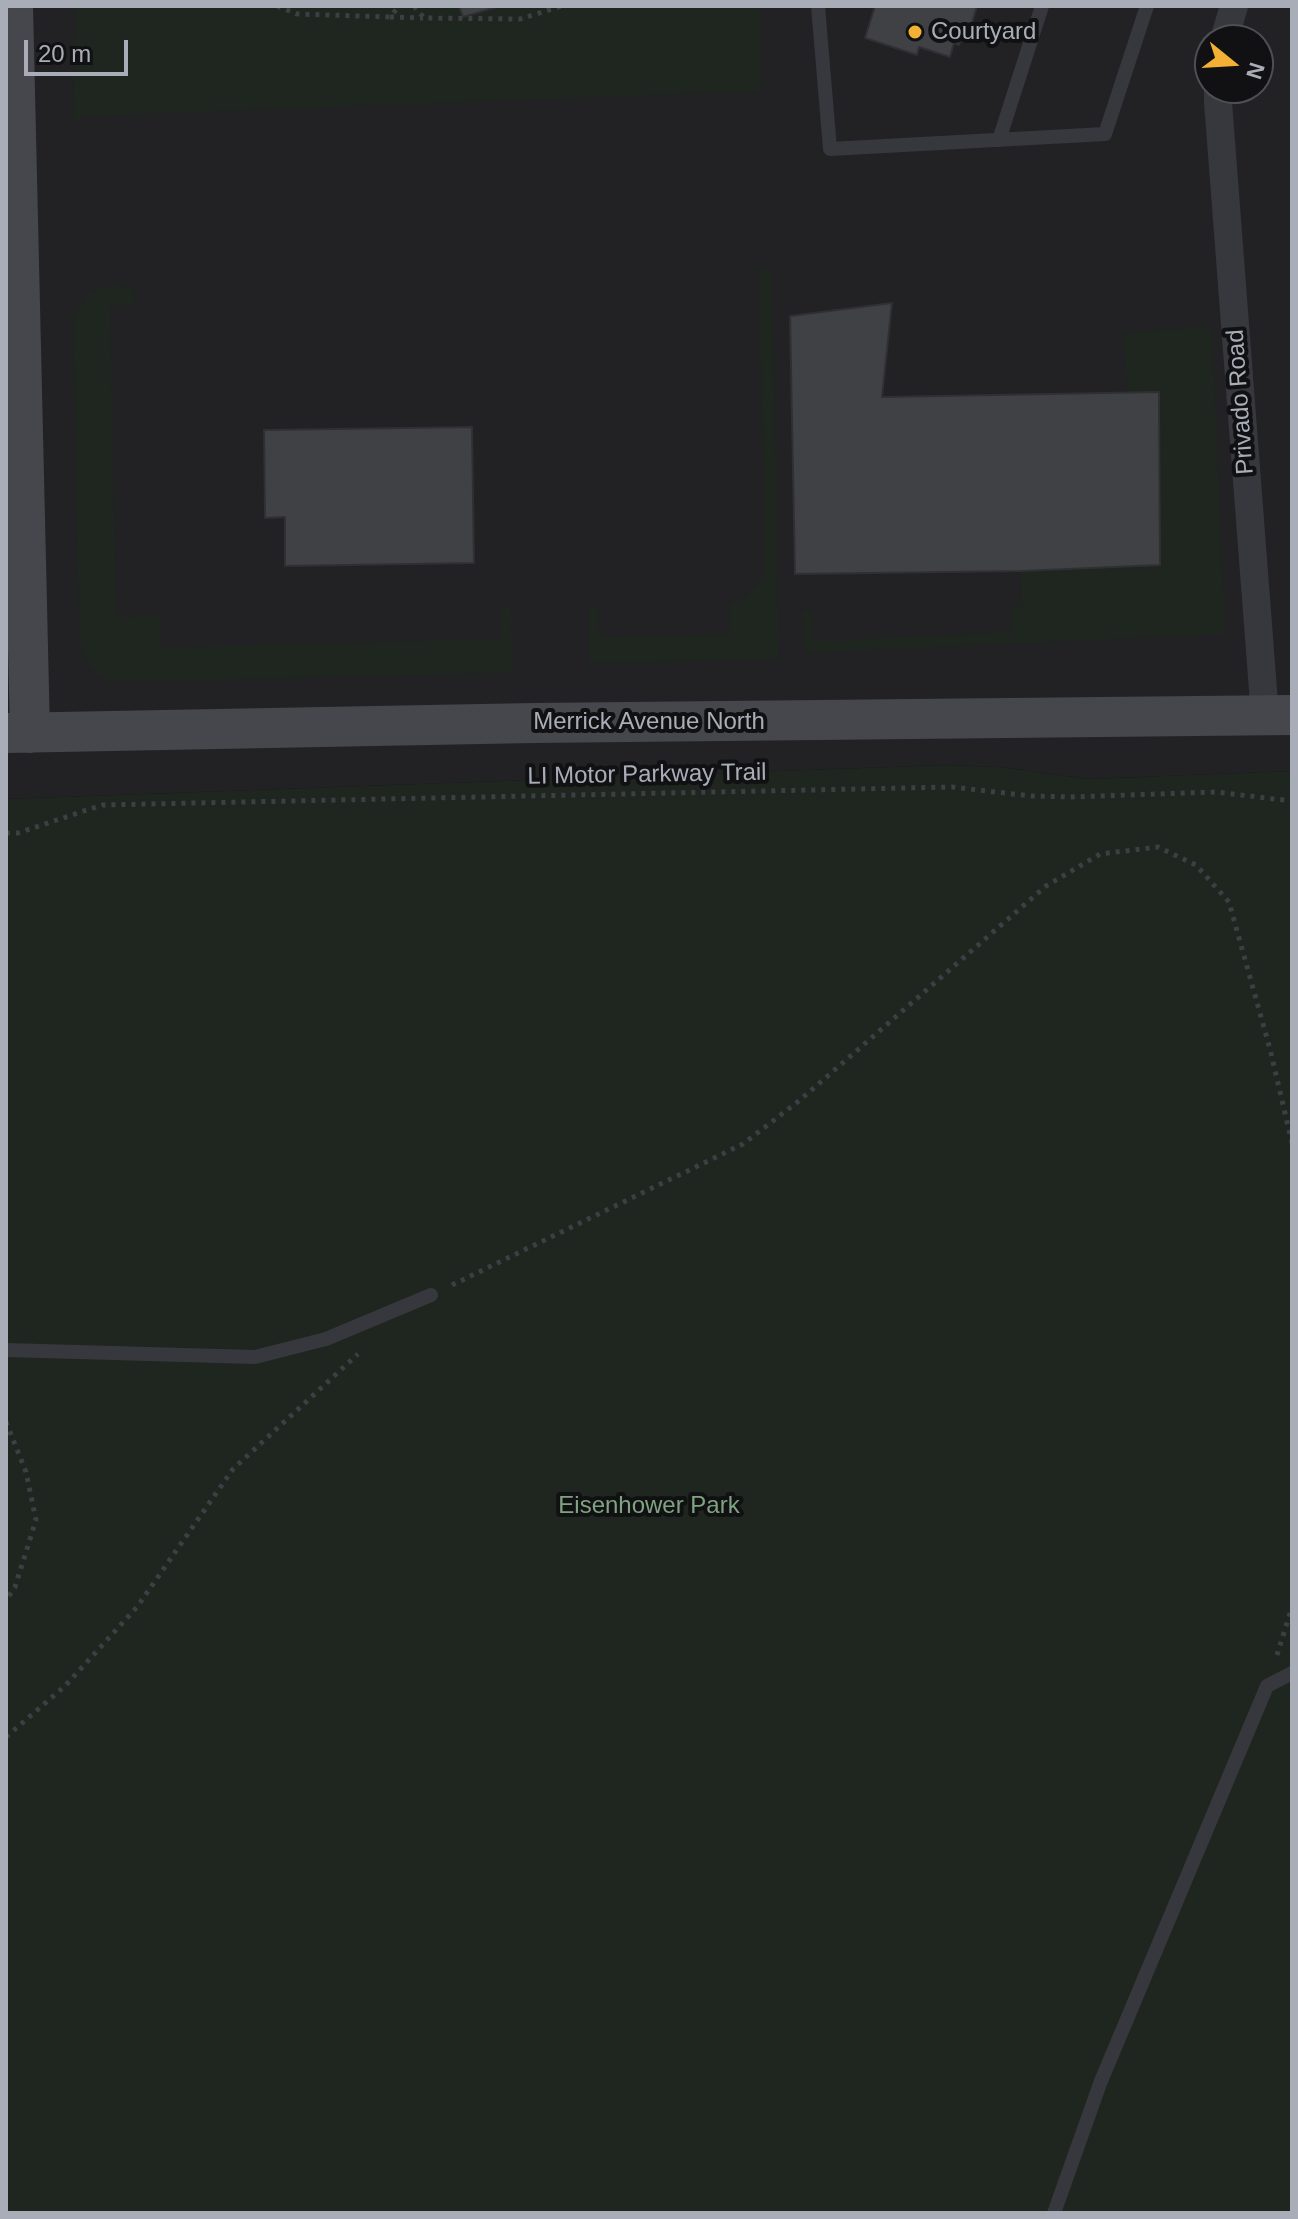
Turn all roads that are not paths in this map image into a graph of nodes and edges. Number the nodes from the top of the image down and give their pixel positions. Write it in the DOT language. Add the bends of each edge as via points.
graph roads {
  1 [pos="13,6"];
  2 [pos="818,6"];
  3 [pos="1042,6"];
  4 [pos="1147,6"];
  5 [pos="1218,104"];
  6 [pos="999,140"];
  7 [pos="6,199"];
  8 [pos="19,266"];
  9 [pos="1278,716"];
  10 [pos="18,733"];
  11 [pos="431,1295"];
  12 [pos="6,1350"];
  13 [pos="1292,1673"];
  14 [pos="1054,2213"];
  1 -- 8 [label="main road"];
  2 -- 6 [label="lane" via="830,149"];
  3 -- 6 [label="lane"];
  4 -- 6 [label="lane" via="1105,134"];
  5 -- 9 [label="street, Privado Road"];
  7 -- 8 [label="main road"];
  8 -- 10 [label="main road"];
  9 -- 10 [label="main road, Merrick Avenue North"];
  11 -- 12 [label="lane" via="326,1339 255,1357"];
  13 -- 14 [label="lane" via="1267,1686 1101,2081"];
}
